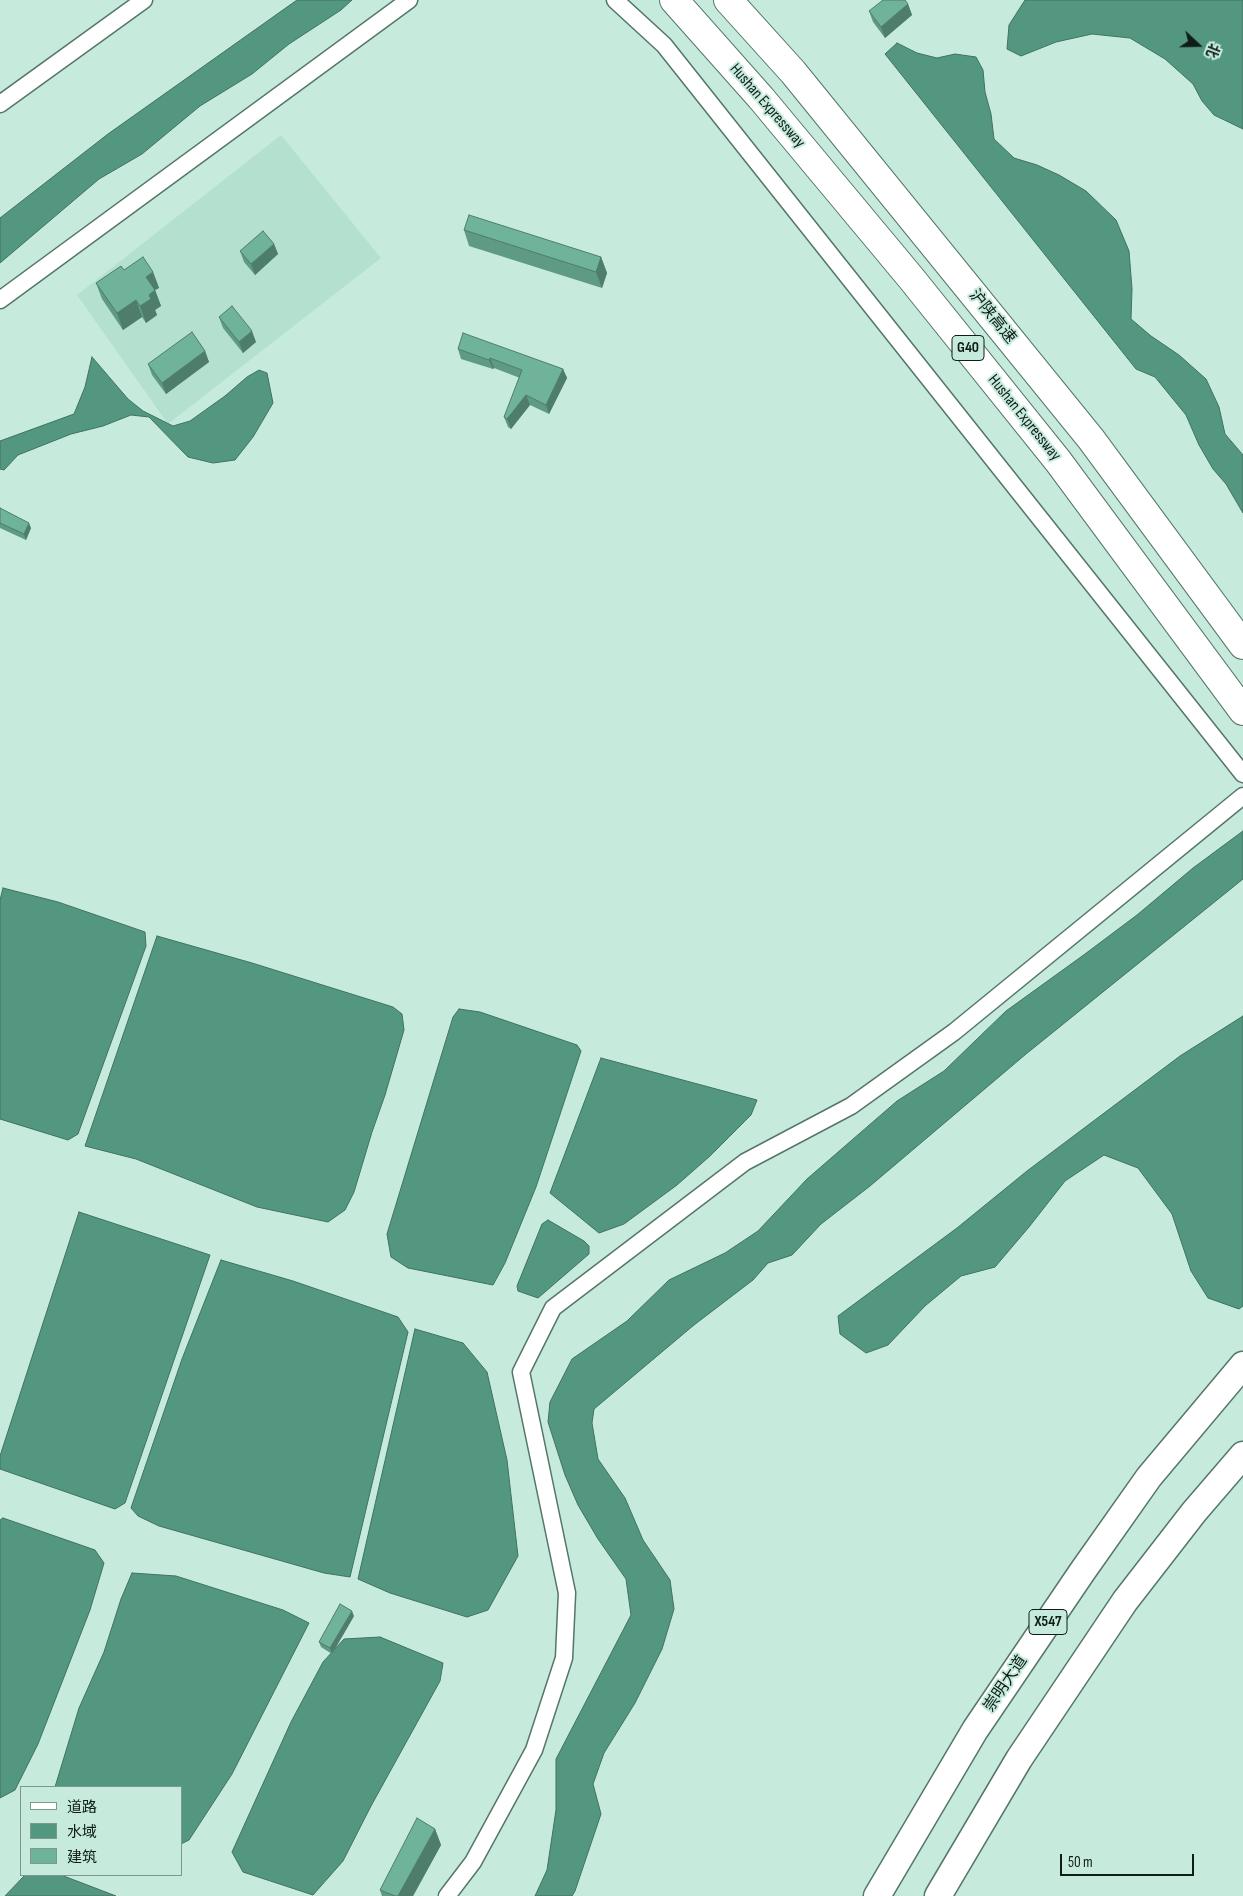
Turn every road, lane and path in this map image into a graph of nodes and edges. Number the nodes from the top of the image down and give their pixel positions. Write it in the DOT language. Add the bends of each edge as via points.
graph roads {
  1 [pos="144,0"];
  2 [pos="409,0"];
  3 [pos="615,0"];
  4 [pos="674,0"];
  5 [pos="728,0"];
  6 [pos="0,104"];
  7 [pos="0,300"];
  8 [pos="1243,645"];
  9 [pos="1243,711"];
  10 [pos="1243,774"];
  11 [pos="1243,796"];
  12 [pos="1243,1364"];
  13 [pos="1243,1455"];
  14 [pos="447,1896"];
  15 [pos="877,1896"];
  16 [pos="938,1896"];
  1 -- 6 [label="street"];
  2 -- 7 [label="street"];
  3 -- 10 [label="street" via="664,45"];
  4 -- 9 [label="highway, Hushan Expressway / G40" via="761,98 966,346 1058,461"];
  5 -- 8 [label="highway, 沪陕高速 / G40" via="805,87 1091,439"];
  11 -- 14 [label="street" via="954,1032 851,1106 745,1162 553,1308 521,1372 567,1593 564,1658 534,1750 473,1862"];
  12 -- 15 [label="main road, 崇明大道 / X547" via="1149,1477 1088,1564 975,1730"];
  13 -- 16 [label="main road" via="1125,1601 1019,1759"];
}
